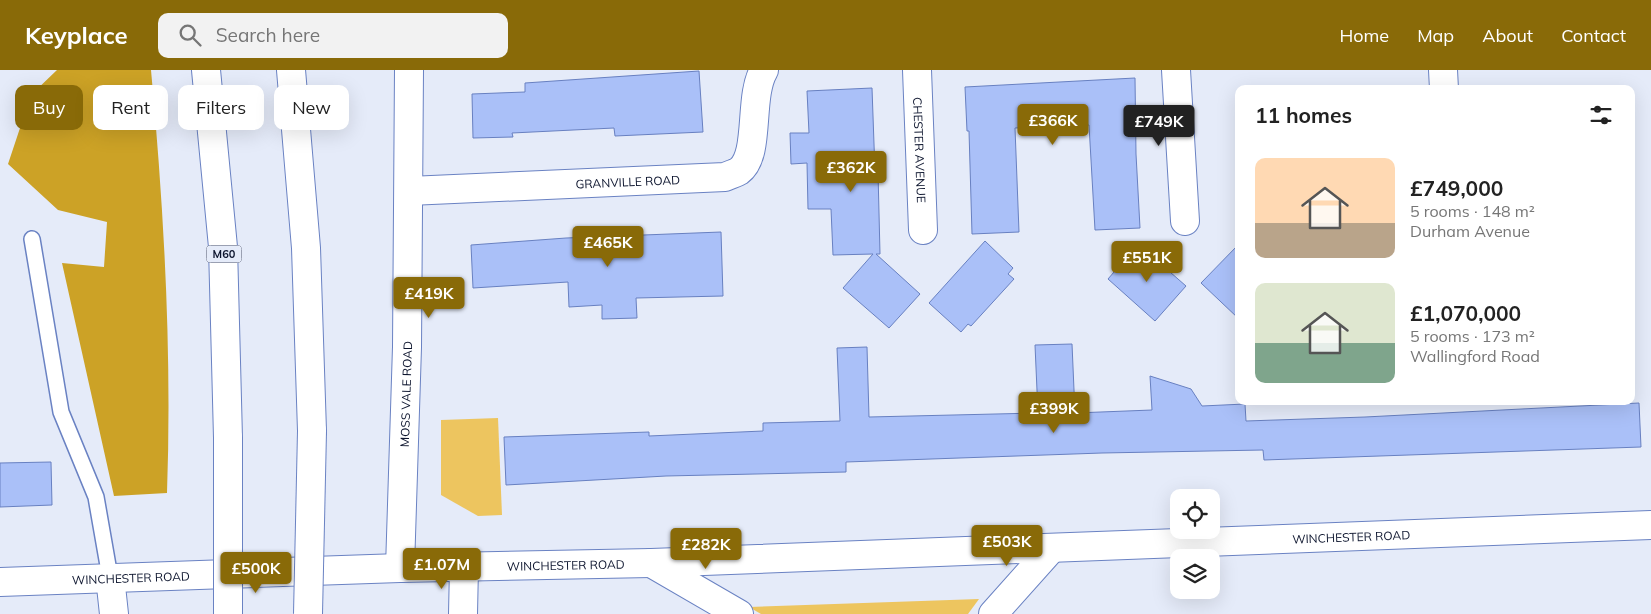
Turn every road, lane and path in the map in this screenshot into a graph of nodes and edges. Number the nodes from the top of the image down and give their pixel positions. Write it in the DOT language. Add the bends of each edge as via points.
graph roads {
  1 [pos="206,70"];
  2 [pos="291,70"];
  3 [pos="410,70"];
  4 [pos="764,70"];
  5 [pos="917,70"];
  6 [pos="1176,70"];
  7 [pos="1443,70"];
  8 [pos="1444,85"];
  9 [pos="409,191"];
  10 [pos="1184,221"];
  11 [pos="923,230"];
  12 [pos="32,239"];
  13 [pos="1651,525"];
  14 [pos="1052,548"];
  15 [pos="651,562"];
  16 [pos="464,567"];
  17 [pos="400,568"];
  18 [pos="110,577"];
  19 [pos="0,582"];
  20 [pos="114,614"];
  21 [pos="228,614"];
  22 [pos="308,614"];
  23 [pos="463,614"];
  24 [pos="739,614"];
  25 [pos="993,614"];
  1 -- 21 [label="main road, M60, bridge" via="224,247"];
  2 -- 22 [label="main road, bridge" via="306,248 312,431"];
  3 -- 9 [label="main road, MOSS VALE ROAD"];
  4 -- 9 [label="main road, GRANVILLE ROAD" via="754,99 749,159 740,170 725,176"];
  5 -- 11 [label="main road, CHESTER AVENUE"];
  6 -- 10 [label="main road"];
  7 -- 8 [label="main road"];
  9 -- 17 [label="main road, MOSS VALE ROAD"];
  12 -- 18 [label="lane" via="61,412 96,497"];
  13 -- 14 [label="main road, WINCHESTER ROAD"];
  14 -- 15 [label="main road, WINCHESTER ROAD"];
  14 -- 25 [label="main road"];
  15 -- 16 [label="main road, WINCHESTER ROAD"];
  15 -- 24 [label="main road"];
  16 -- 17 [label="main road, WINCHESTER ROAD"];
  16 -- 23 [label="main road"];
  17 -- 18 [label="main road, WINCHESTER ROAD"];
  18 -- 19 [label="main road, WINCHESTER ROAD"];
  18 -- 20 [label="main road"];
}
